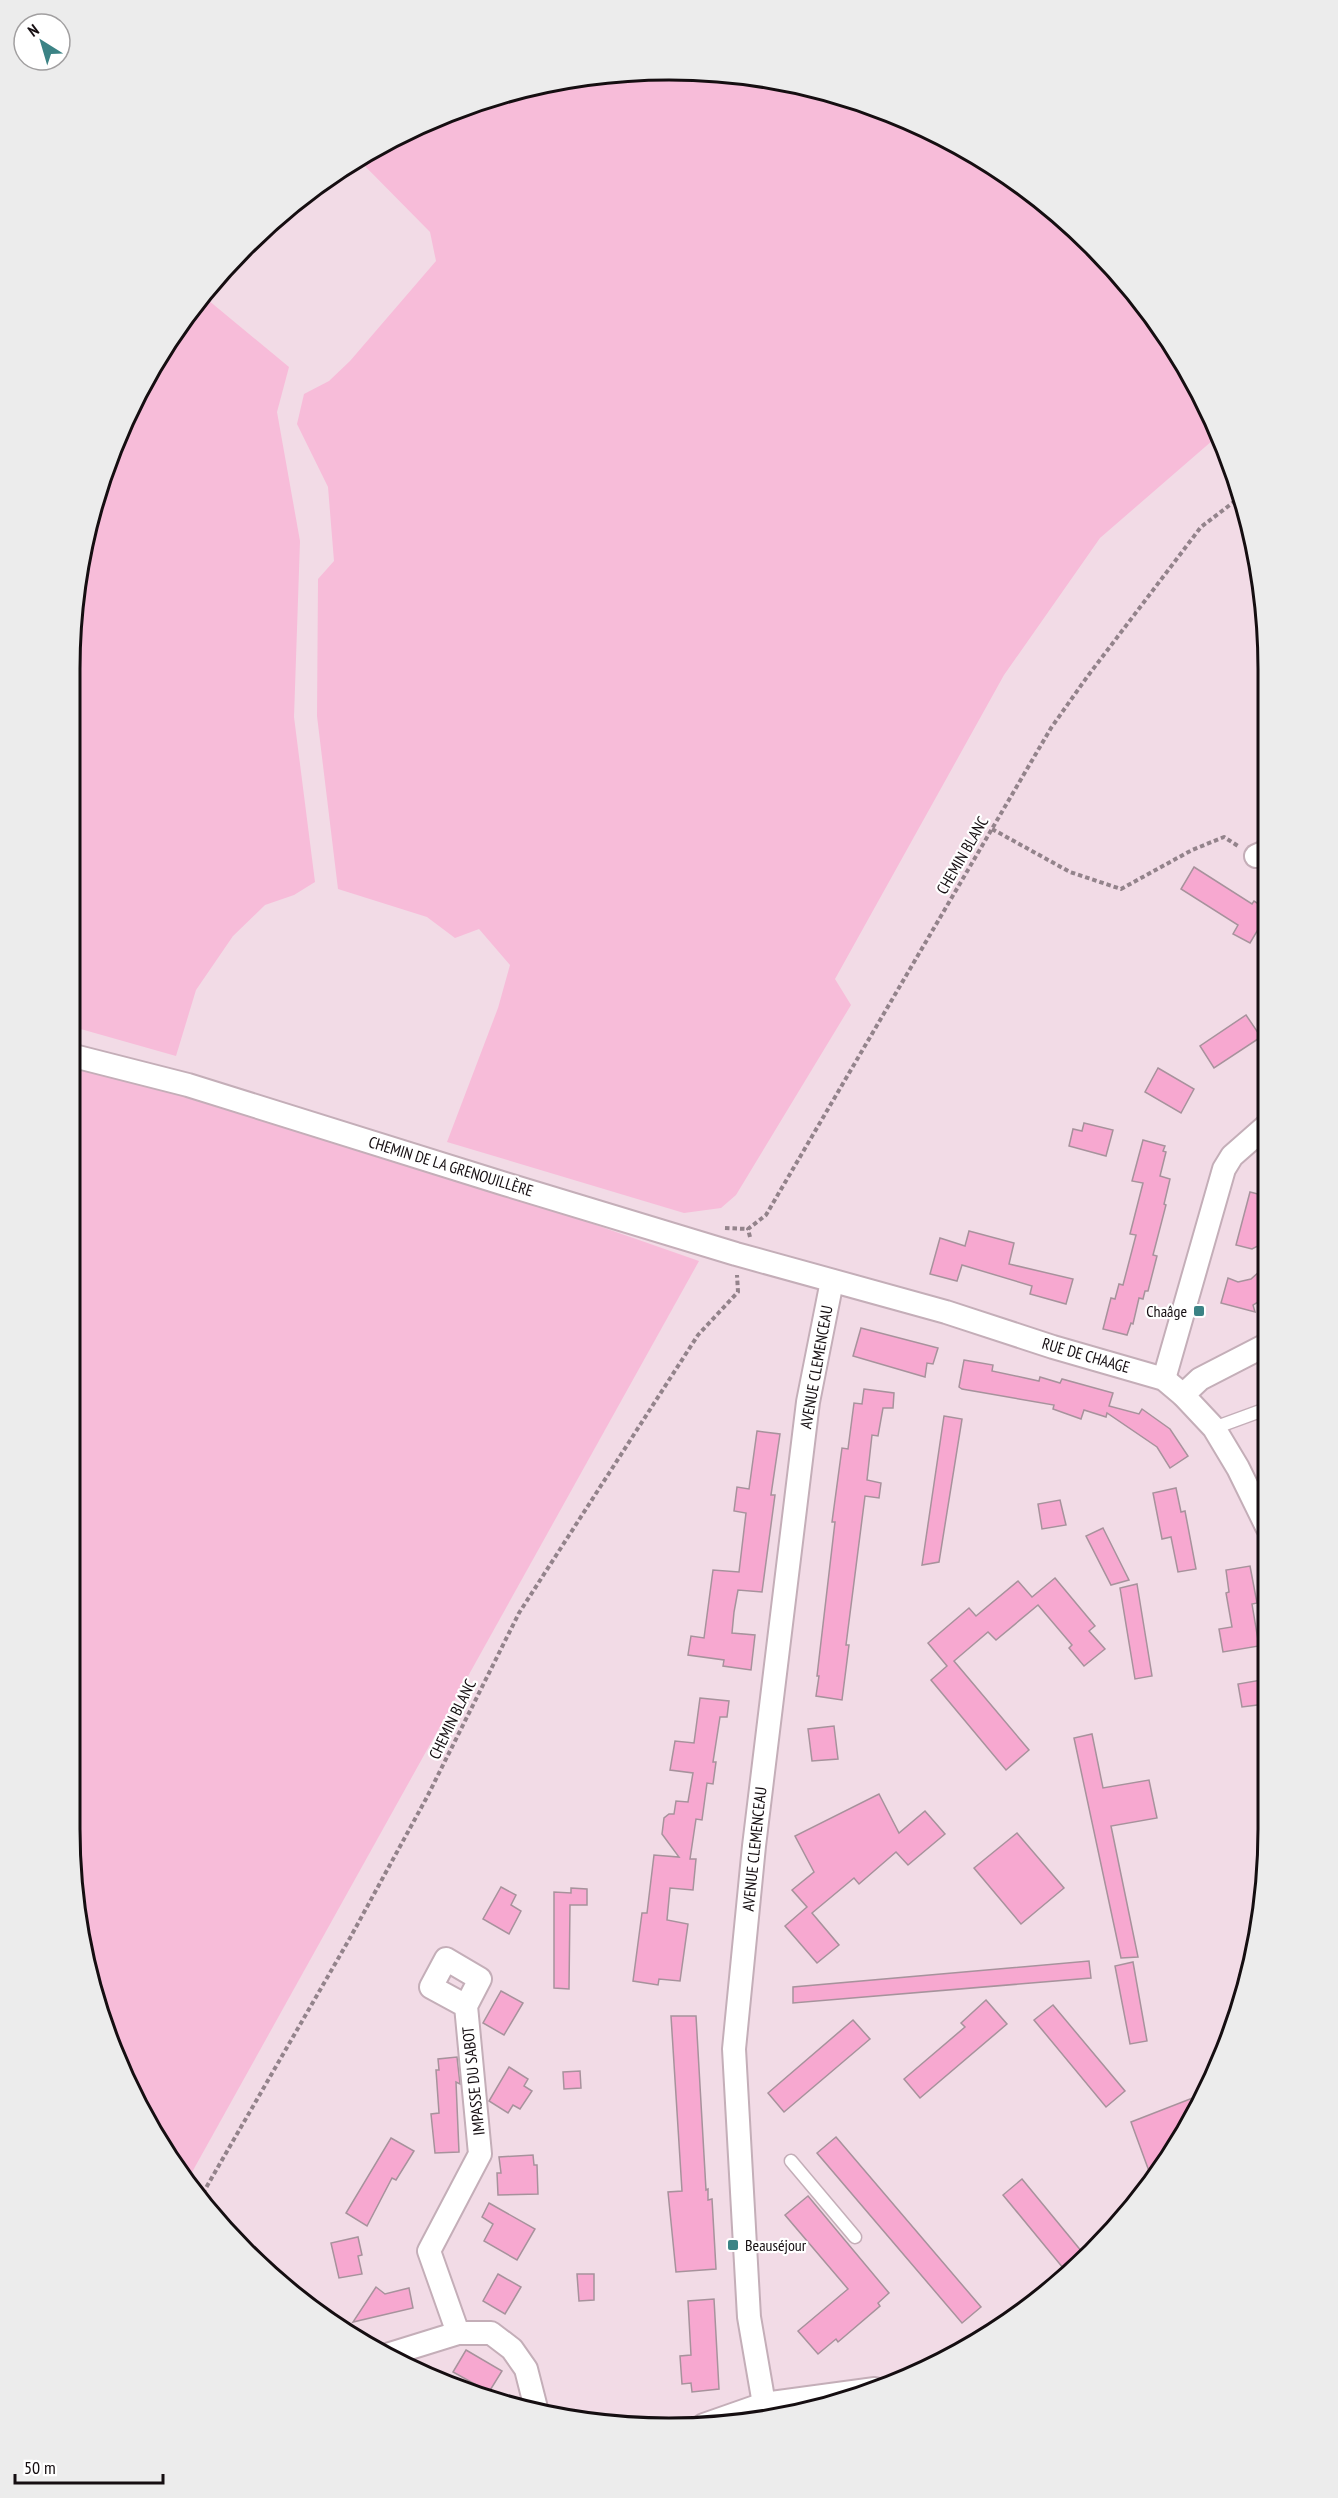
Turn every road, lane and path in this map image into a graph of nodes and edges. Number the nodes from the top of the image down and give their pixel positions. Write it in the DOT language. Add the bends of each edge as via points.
graph roads {
  1 [pos="1234,502"];
  2 [pos="992,829"];
  3 [pos="1258,853"];
  4 [pos="80,1058"];
  5 [pos="1258,1133"];
  6 [pos="748,1246"];
  7 [pos="738,1268"];
  8 [pos="832,1281"];
  9 [pos="1258,1349"];
  10 [pos="1164,1379"];
  11 [pos="1183,1395"];
  12 [pos="1258,1412"];
  13 [pos="1214,1428"];
  14 [pos="1258,1494"];
  15 [pos="466,2006"];
  16 [pos="791,2162"];
  17 [pos="204,2191"];
  18 [pos="855,2237"];
  19 [pos="458,2332"];
  20 [pos="397,2352"];
  21 [pos="535,2402"];
  22 [pos="767,2410"];
  1 -- 2 [label="path, CHEMIN BLANC" via="1201,527 1087,677 1051,728"];
  2 -- 3 [label="path" via="1070,872 1121,889 1224,837"];
  2 -- 6 [label="path, CHEMIN BLANC" via="766,1215 748,1229"];
  4 -- 8 [label="street, CHEMIN DE LA GRENOUILLÈRE" via="188,1085"];
  5 -- 10 [label="street" via="1232,1156 1224,1169"];
  7 -- 17 [label="path, CHEMIN BLANC" via="738,1292 698,1335 519,1613 428,1797"];
  8 -- 10 [label="street, RUE DE CHAAGE"];
  8 -- 22 [label="street, AVENUE CLEMENCEAU" via="808,1402 754,1846 734,2049 749,2317"];
  9 -- 11 [label="street" via="1200,1379"];
  10 -- 11 [label="street, RUE DE CHAAGE"];
  11 -- 13 [label="street, RUE DE CHAAGE"];
  12 -- 13 [label="lane"];
  13 -- 14 [label="street, RUE DE CHAAGE"];
  15 -- 19 [label="street, IMPASSE DU SABOT" via="480,2154 429,2251"];
  16 -- 18 [label="lane"];
  19 -- 20 [label="street"];
  19 -- 21 [label="street" via="491,2333 512,2349 526,2369"];
}
